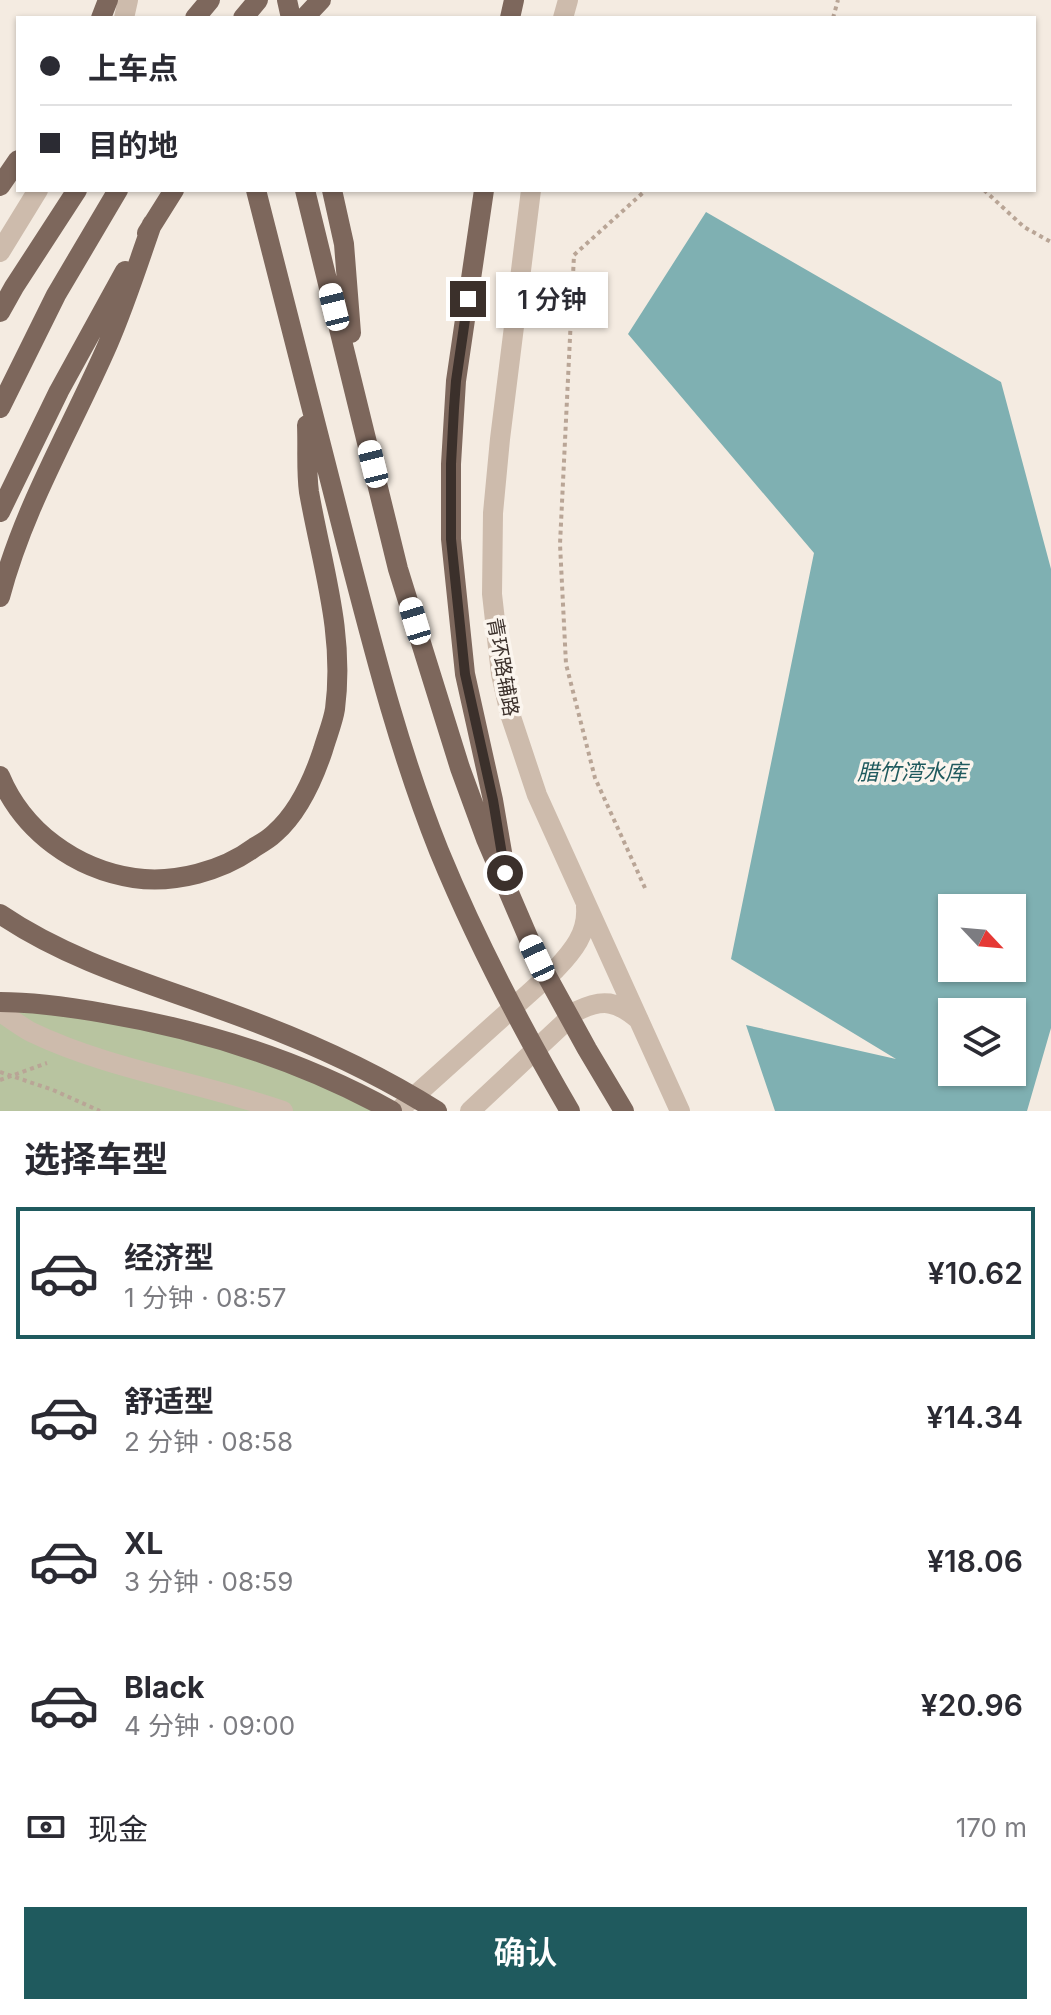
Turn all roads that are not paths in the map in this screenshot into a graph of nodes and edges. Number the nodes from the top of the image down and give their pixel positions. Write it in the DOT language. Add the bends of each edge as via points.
graph roads {
  1 [pos="212,0"];
  2 [pos="259,0"];
  3 [pos="321,0"];
  4 [pos="197,16"];
  5 [pos="245,16"];
  6 [pos="306,16"];
  7 [pos="16,163"];
  8 [pos="0,186"];
  9 [pos="37,192"];
  10 [pos="76,192"];
  11 [pos="117,192"];
  12 [pos="173,192"];
  13 [pos="257,192"];
  14 [pos="305,192"];
  15 [pos="332,192"];
  16 [pos="484,192"];
  17 [pos="531,192"];
  18 [pos="152,224"];
  19 [pos="0,252"];
  20 [pos="0,312"];
  21 [pos="307,389"];
  22 [pos="355,393"];
  23 [pos="0,408"];
  24 [pos="0,512"];
  25 [pos="0,597"];
  26 [pos="0,776"];
  27 [pos="510,897"];
  28 [pos="586,904"];
  29 [pos="0,914"];
  30 [pos="0,1002"];
  31 [pos="0,1012"];
  32 [pos="639,1020"];
  33 [pos="390,1109"];
  34 [pos="283,1111"];
  35 [pos="437,1111"];
  36 [pos="470,1111"];
  37 [pos="570,1111"];
  38 [pos="624,1111"];
  39 [pos="680,1111"];
  1 -- 4 [label="main road"];
  2 -- 5 [label="main road"];
  3 -- 6 [label="main road"];
  7 -- 8 [label="main road"];
  9 -- 19 [label="street"];
  10 -- 20 [label="main road"];
  11 -- 23 [label="main road" via="56,295"];
  12 -- 18 [label="main road"];
  13 -- 21 [label="main road"];
  14 -- 22 [label="main road"];
  15 -- 22 [label="main road" via="344,244"];
  16 -- 27 [label="main road" via="456,381 451,539 465,674"];
  17 -- 28 [label="street, 青环路辅路" via="497,469 492,594 510,714 537,795"];
  18 -- 24 [label="main road" via="72,367"];
  18 -- 25 [label="main road" via="108,343 30,510"];
  21 -- 26 [label="main road" via="308,489 339,659 335,712 300,803 276,833 243,856 211,870 143,880 111,875 56,847 20,812"];
  21 -- 37 [label="main road" via="398,737 439,850 503,991"];
  22 -- 27 [label="main road" via="398,569 460,768"];
  27 -- 38 [label="main road" via="537,958"];
  28 -- 32 [label="street, 青环路辅路"];
  28 -- 33 [label="street" via="585,928 556,969"];
  29 -- 35 [label="main road" via="88,961 361,1067"];
  30 -- 33 [label="main road" via="78,1008 178,1027 303,1069"];
  31 -- 34 [label="street" via="83,1053"];
  32 -- 36 [label="street" via="616,1004 577,1011"];
  32 -- 39 [label="street, 青环路辅路"];
}
